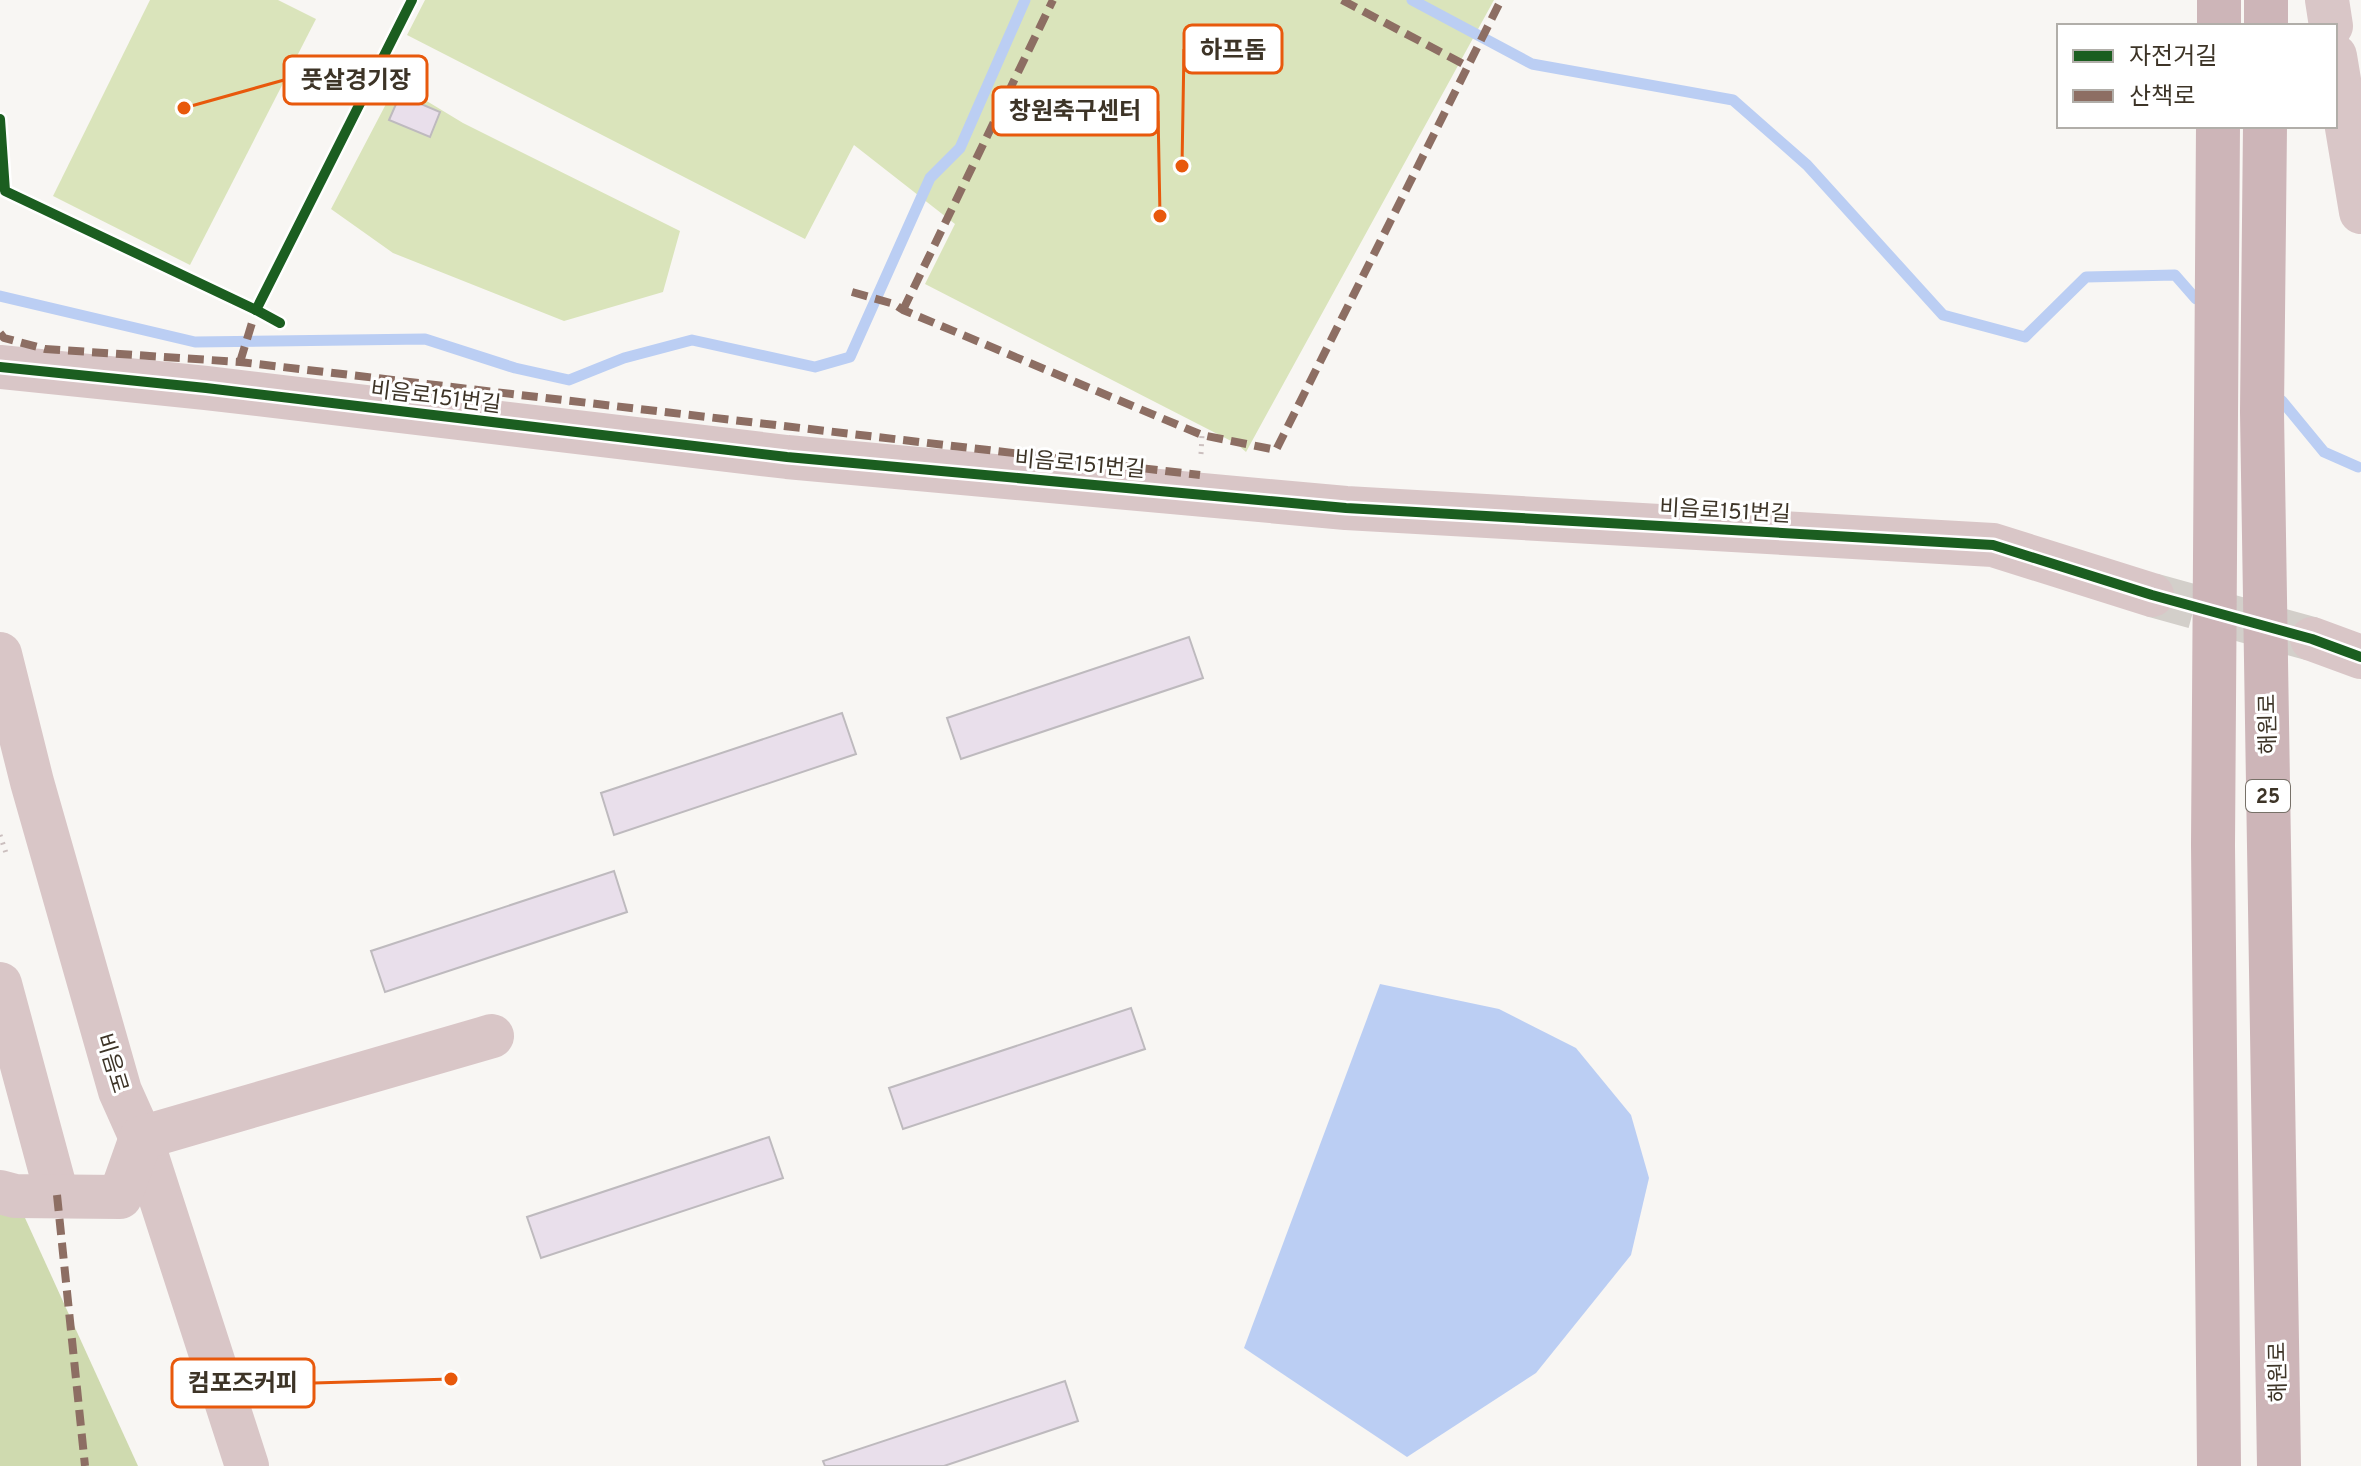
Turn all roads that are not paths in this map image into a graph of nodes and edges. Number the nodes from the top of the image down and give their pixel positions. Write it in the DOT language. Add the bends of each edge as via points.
graph roads {
  1 [pos="2219,0"];
  2 [pos="2266,0"];
  3 [pos="2327,0"];
  4 [pos="2219,24"];
  5 [pos="2266,24"];
  6 [pos="2331,24"];
  7 [pos="2337,68"];
  8 [pos="2218,128"];
  9 [pos="2265,128"];
  10 [pos="2361,212"];
  11 [pos="0,367"];
  12 [pos="2152,595"];
  13 [pos="2312,639"];
  14 [pos="0,654"];
  15 [pos="2361,657"];
  16 [pos="0,984"];
  17 [pos="492,1036"];
  18 [pos="141,1138"];
  19 [pos="0,1192"];
  20 [pos="57,1195"];
  21 [pos="247,1466"];
  22 [pos="2219,1466"];
  23 [pos="2279,1466"];
  1 -- 4 [label="highway"];
  2 -- 5 [label="highway"];
  3 -- 6 [label="street"];
  7 -- 10 [label="street"];
  8 -- 22 [label="highway, 25" via="2213,861"];
  9 -- 23 [label="highway, 해원로 / 25" via="2262,412"];
  11 -- 12 [label="street, 비음로151번길" via="787,457 1346,508 1993,545"];
  13 -- 15 [label="street"];
  14 -- 18 [label="street, 비음로" via="120,1091"];
  16 -- 20 [label="street"];
  17 -- 18 [label="street"];
  18 -- 20 [label="street" via="120,1197"];
  18 -- 21 [label="street, 비음로"];
  19 -- 20 [label="street"];
}
